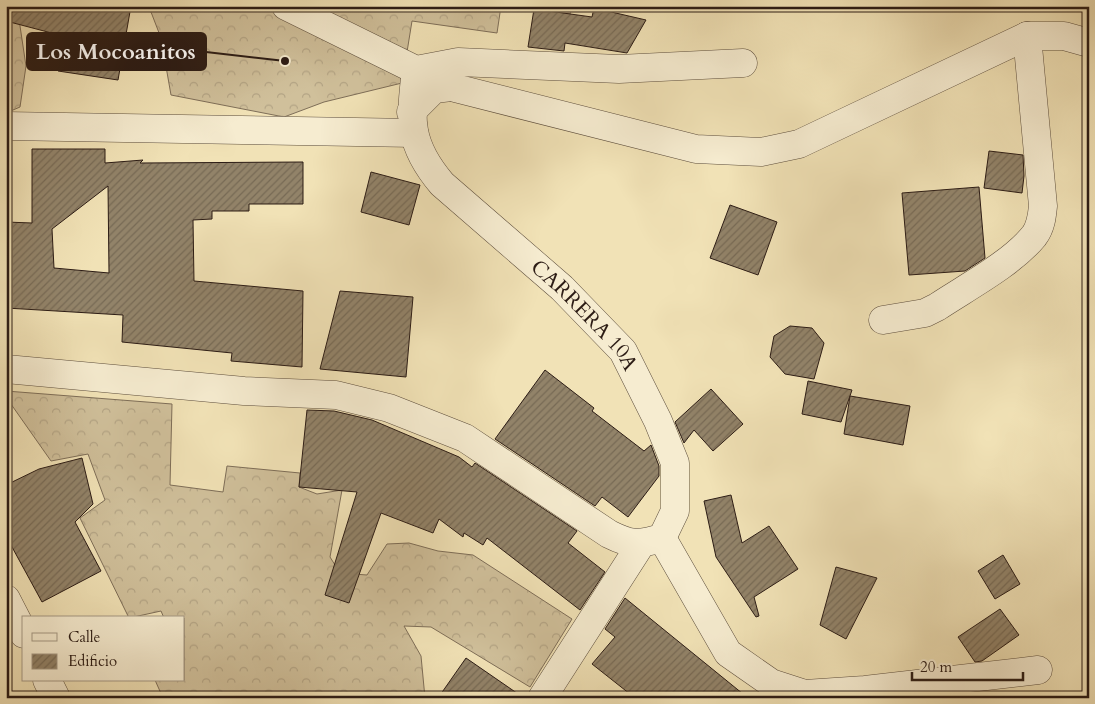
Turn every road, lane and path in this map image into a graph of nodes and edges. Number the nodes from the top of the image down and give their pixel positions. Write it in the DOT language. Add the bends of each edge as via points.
graph roads {
  1 [pos="286,6"];
  2 [pos="1027,36"];
  3 [pos="1089,43"];
  4 [pos="743,63"];
  5 [pos="416,70"];
  6 [pos="412,123"];
  7 [pos="6,126"];
  8 [pos="883,320"];
  9 [pos="6,369"];
  10 [pos="651,541"];
  11 [pos="6,599"];
  12 [pos="22,630"];
  13 [pos="1038,670"];
  14 [pos="48,682"];
  15 [pos="56,698"];
  16 [pos="542,698"];
  1 -- 5 [label="street"];
  2 -- 3 [label="street" via="1064,36"];
  2 -- 6 [label="street" via="799,144 761,152 696,149 451,87 434,89"];
  2 -- 8 [label="street" via="1043,206 1035,235 1012,256 936,307 924,313"];
  4 -- 5 [label="street" via="619,69 458,62"];
  5 -- 6 [label="street"];
  6 -- 7 [label="street"];
  6 -- 10 [label="street, CARRERA 10A" via="425,164 442,184 562,288 623,351 675,463 675,511"];
  9 -- 10 [label="street" via="244,392 336,395 389,408 465,438 609,534 627,543"];
  10 -- 13 [label="street" via="728,652 771,683 805,694"];
  10 -- 16 [label="street, CARRERA 10A"];
  11 -- 12 [label="street"];
  14 -- 15 [label="street"];
}
